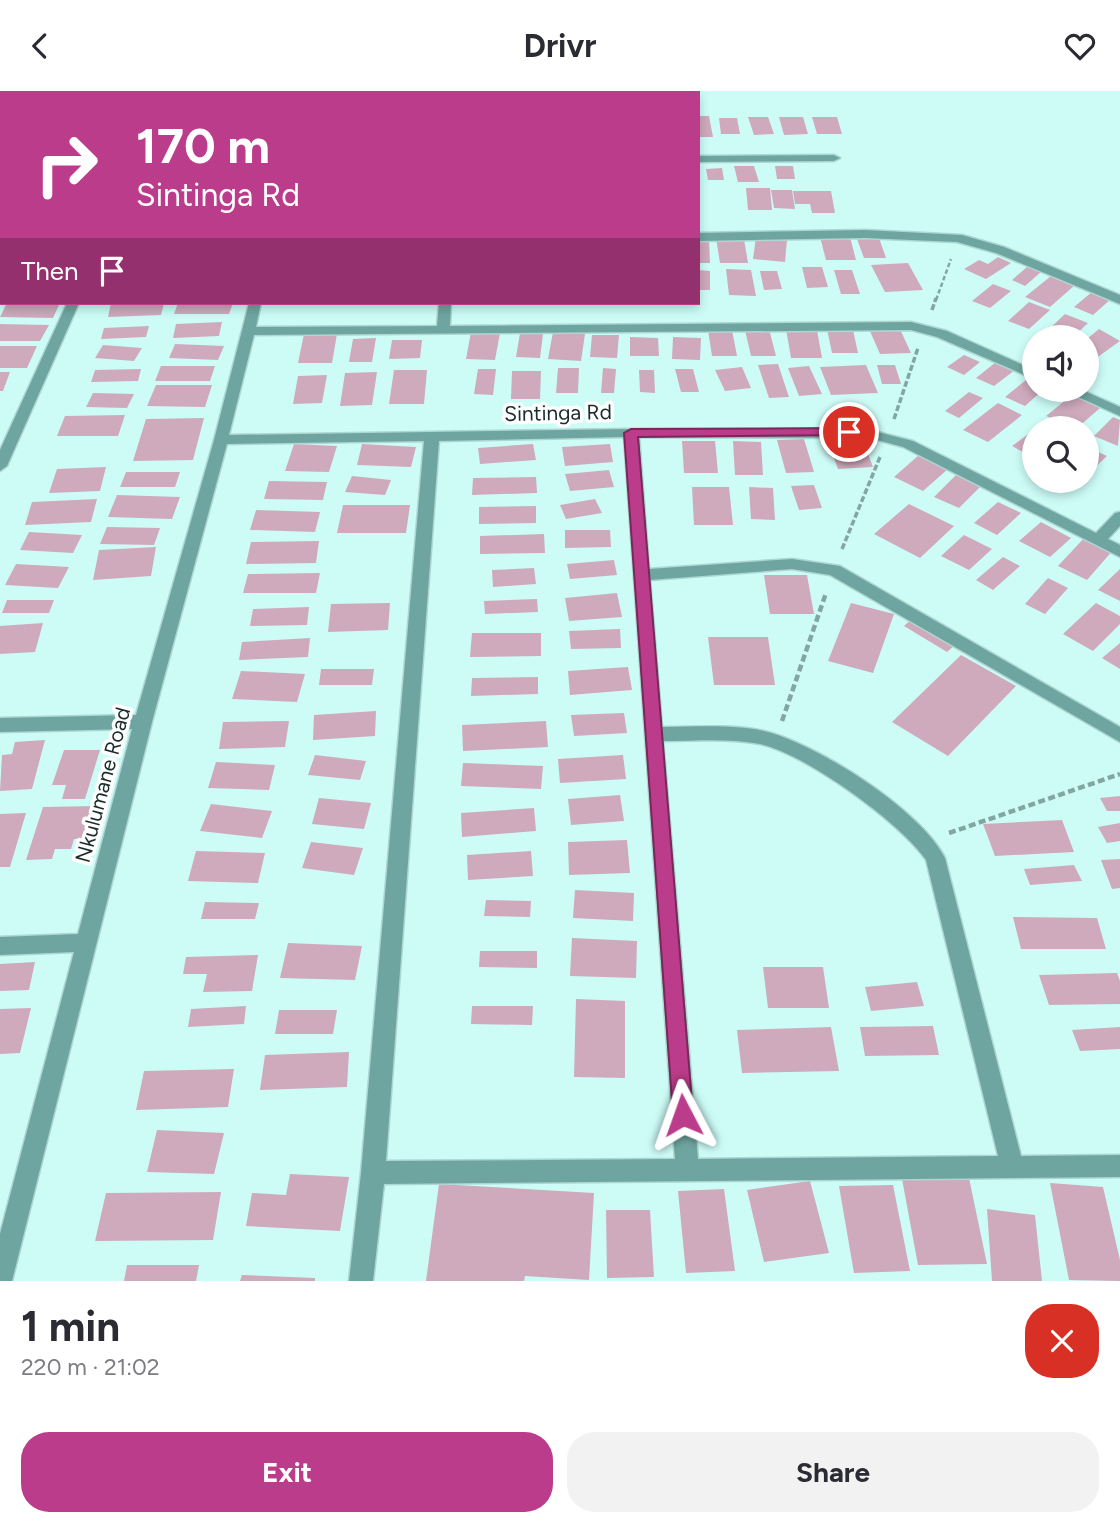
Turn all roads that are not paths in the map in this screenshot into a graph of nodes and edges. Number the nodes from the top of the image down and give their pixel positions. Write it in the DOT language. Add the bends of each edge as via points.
graph roads {
  1 [pos="834,158"];
  2 [pos="700,159"];
  3 [pos="700,237"];
  4 [pos="1120,300"];
  5 [pos="71,305"];
  6 [pos="255,305"];
  7 [pos="445,305"];
  8 [pos="443,328"];
  9 [pos="248,331"];
  10 [pos="1022,370"];
  11 [pos="1097,402"];
  12 [pos="1120,412"];
  13 [pos="0,426"];
  14 [pos="17,426"];
  15 [pos="631,433"];
  16 [pos="432,437"];
  17 [pos="221,440"];
  18 [pos="0,466"];
  19 [pos="1120,517"];
  20 [pos="1098,540"];
  21 [pos="1120,552"];
  22 [pos="643,575"];
  23 [pos="143,722"];
  24 [pos="0,725"];
  25 [pos="654,734"];
  26 [pos="1120,734"];
  27 [pos="86,943"];
  28 [pos="0,946"];
  29 [pos="1012,1165"];
  30 [pos="1120,1166"];
  31 [pos="687,1170"];
  32 [pos="373,1173"];
  33 [pos="0,1281"];
  34 [pos="362,1281"];
  1 -- 2 [label="street"];
  3 -- 4 [label="street" via="958,238 1000,250"];
  5 -- 14 [label="street"];
  6 -- 9 [label="street, Nkulumane Road"];
  7 -- 8 [label="street"];
  8 -- 9 [label="street"];
  8 -- 10 [label="street" via="925,328"];
  9 -- 17 [label="street, Nkulumane Road"];
  11 -- 12 [label="street"];
  13 -- 14 [label="street"];
  14 -- 18 [label="street"];
  15 -- 16 [label="street, Sintinga Rd"];
  15 -- 20 [label="street, Sintinga Rd" via="849,432 888,437"];
  15 -- 22 [label="street"];
  16 -- 17 [label="street, Sintinga Rd"];
  16 -- 32 [label="street"];
  17 -- 23 [label="street, Nkulumane Road"];
  19 -- 20 [label="street"];
  20 -- 21 [label="street, Sintinga Rd"];
  22 -- 25 [label="street"];
  22 -- 26 [label="street" via="792,564 834,570"];
  23 -- 24 [label="street"];
  23 -- 27 [label="street, Nkulumane Road"];
  25 -- 29 [label="street" via="776,740 906,823 926,841"];
  25 -- 31 [label="street"];
  27 -- 28 [label="street"];
  27 -- 33 [label="street, Nkulumane Road"];
  29 -- 30 [label="street"];
  29 -- 31 [label="street"];
  31 -- 32 [label="street"];
  32 -- 34 [label="street"];
}
